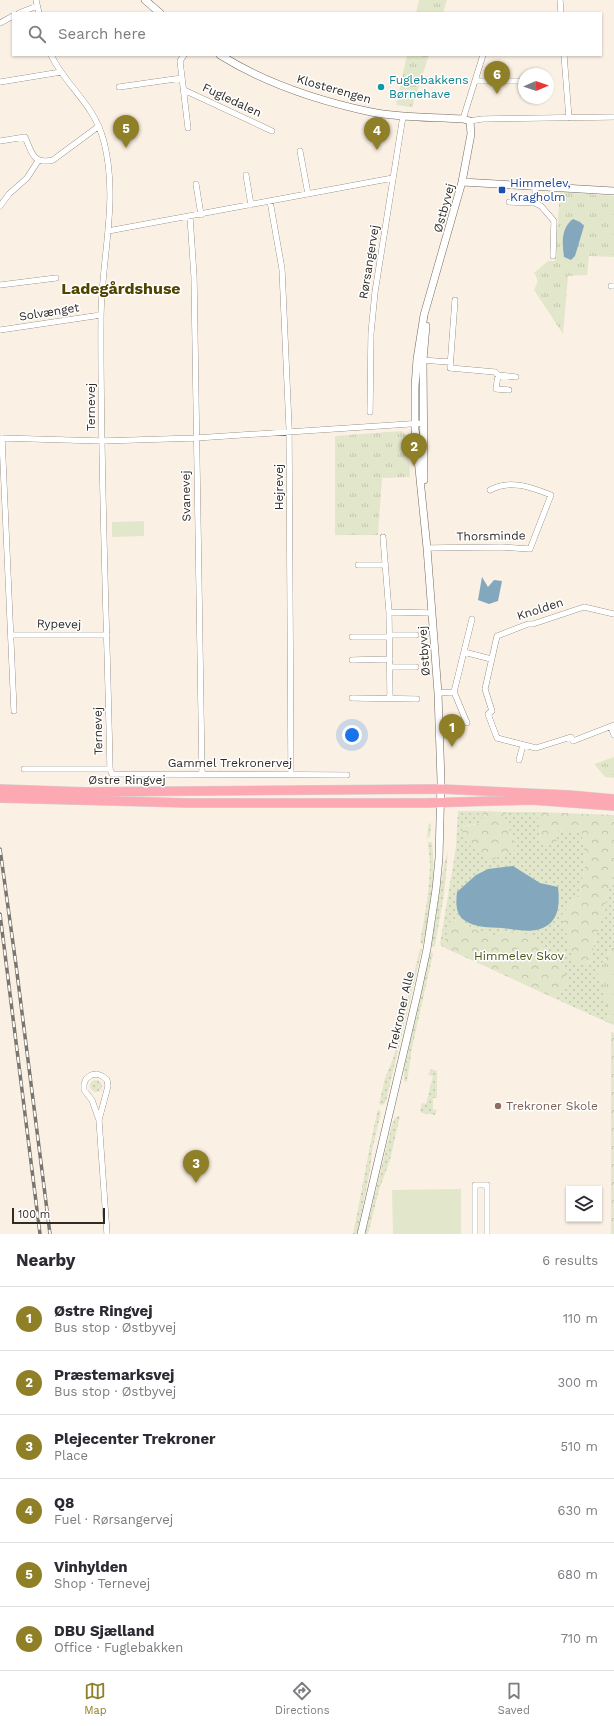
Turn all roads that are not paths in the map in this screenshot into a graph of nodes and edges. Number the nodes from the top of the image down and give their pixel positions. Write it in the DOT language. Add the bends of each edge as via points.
graph roads {
  1 [pos="145,0"];
  2 [pos="560,0"];
  3 [pos="37,3"];
  4 [pos="21,12"];
  5 [pos="159,12"];
  6 [pos="561,12"];
  7 [pos="12,17"];
  8 [pos="0,23"];
  9 [pos="52,56"];
  10 [pos="183,56"];
  11 [pos="222,56"];
  12 [pos="483,56"];
  13 [pos="564,56"];
  14 [pos="61,72"];
  15 [pos="182,78"];
  16 [pos="476,81"];
  17 [pos="518,81"];
  18 [pos="0,82"];
  19 [pos="119,87"];
  20 [pos="184,90"];
  21 [pos="403,116"];
  22 [pos="614,117"];
  23 [pos="569,118"];
  24 [pos="466,120"];
  25 [pos="99,126"];
  26 [pos="188,128"];
  27 [pos="272,131"];
  28 [pos="0,141"];
  29 [pos="300,151"];
  30 [pos="38,160"];
  31 [pos="246,175"];
  32 [pos="393,178"];
  33 [pos="462,182"];
  34 [pos="196,184"];
  35 [pos="535,187"];
  36 [pos="614,191"];
  37 [pos="308,194"];
  38 [pos="270,201"];
  39 [pos="509,202"];
  40 [pos="535,203"];
  41 [pos="251,205"];
  42 [pos="0,206"];
  43 [pos="201,215"];
  44 [pos="190,217"];
  45 [pos="108,231"];
  46 [pos="552,256"];
  47 [pos="56,278"];
  48 [pos="0,285"];
  49 [pos="454,300"];
  50 [pos="101,315"];
  51 [pos="0,330"];
  52 [pos="420,360"];
  53 [pos="450,362"];
  54 [pos="498,375"];
  55 [pos="516,377"];
  56 [pos="509,390"];
  57 [pos="370,412"];
  58 [pos="415,423"];
  59 [pos="424,423"];
  60 [pos="289,432"];
  61 [pos="1,438"];
  62 [pos="196,438"];
  63 [pos="102,442"];
  64 [pos="490,490"];
  65 [pos="423,511"];
  66 [pos="384,537"];
  67 [pos="427,548"];
  68 [pos="358,565"];
  69 [pos="386,565"];
  70 [pos="389,612"];
  71 [pos="432,613"];
  72 [pos="614,614"];
  73 [pos="472,619"];
  74 [pos="11,635"];
  75 [pos="107,635"];
  76 [pos="416,635"];
  77 [pos="389,636"];
  78 [pos="352,637"];
  79 [pos="464,652"];
  80 [pos="390,659"];
  81 [pos="491,659"];
  82 [pos="352,660"];
  83 [pos="390,667"];
  84 [pos="416,667"];
  85 [pos="454,692"];
  86 [pos="438,693"];
  87 [pos="352,698"];
  88 [pos="390,699"];
  89 [pos="417,699"];
  90 [pos="14,711"];
  91 [pos="467,723"];
  92 [pos="612,726"];
  93 [pos="614,736"];
  94 [pos="523,745"];
  95 [pos="519,760"];
  96 [pos="24,769"];
  97 [pos="111,772"];
  98 [pos="202,774"];
  99 [pos="291,774"];
  100 [pos="347,774"];
  101 [pos="4,789"];
  102 [pos="441,789"];
  103 [pos="4,799"];
  104 [pos="614,799"];
  105 [pos="441,802"];
  106 [pos="614,806"];
  107 [pos="98,1120"];
  108 [pos="107,1234"];
  109 [pos="361,1234"];
  110 [pos="476,1234"];
  111 [pos="487,1234"];
  1 -- 5 [label="street"];
  2 -- 6 [label="street"];
  3 -- 4 [label="street"];
  7 -- 8 [label="street"];
  9 -- 14 [label="street, Ternevej"];
  10 -- 15 [label="street, Fugledalen" via="180,61"];
  11 -- 21 [label="street, Klosterengen" via="296,91 372,112"];
  12 -- 16 [label="street"];
  13 -- 23 [label="street"];
  14 -- 18 [label="street"];
  14 -- 25 [label="street, Ternevej" via="89,106"];
  15 -- 19 [label="street"];
  15 -- 20 [label="street, Fugledalen"];
  16 -- 17 [label="street"];
  16 -- 24 [label="street"];
  20 -- 26 [label="street, Fugledalen"];
  20 -- 27 [label="street, Fugledalen"];
  21 -- 24 [label="street, Klosterengen"];
  21 -- 32 [label="street, Rørsangervej"];
  22 -- 23 [label="street, Klosterengen"];
  23 -- 24 [label="street, Klosterengen"];
  24 -- 33 [label="street, Østbyvej" via="471,136"];
  25 -- 30 [label="street" via="53,160"];
  25 -- 45 [label="street, Ternevej" via="108,168"];
  28 -- 30 [label="street" via="25,137 33,156"];
  29 -- 37 [label="street"];
  30 -- 42 [label="street" via="27,178"];
  31 -- 41 [label="street"];
  32 -- 37 [label="street"];
  32 -- 57 [label="street, Rørsangervej" via="371,326"];
  33 -- 35 [label="street"];
  33 -- 52 [label="street, Østbyvej" via="430,298"];
  34 -- 43 [label="street"];
  35 -- 36 [label="street"];
  35 -- 40 [label="street"];
  37 -- 38 [label="street"];
  38 -- 41 [label="street"];
  38 -- 60 [label="street, Hejrevej" via="282,269"];
  39 -- 40 [label="street"];
  40 -- 46 [label="street" via="554,221"];
  41 -- 43 [label="street"];
  43 -- 44 [label="street"];
  44 -- 45 [label="street"];
  44 -- 62 [label="street, Svanevej" via="194,276"];
  45 -- 50 [label="street, Ternevej"];
  47 -- 48 [label="street"];
  49 -- 53 [label="street"];
  50 -- 51 [label="street, Solvænget"];
  50 -- 63 [label="street, Ternevej"];
  52 -- 53 [label="street"];
  52 -- 58 [label="street, Østbyvej" via="415,388"];
  52 -- 59 [label="street, Østbyvej"];
  53 -- 54 [label="street" via="450,368 495,372"];
  54 -- 55 [label="street"];
  54 -- 56 [label="street" via="496,389"];
  58 -- 59 [label="street"];
  58 -- 60 [label="street"];
  58 -- 65 [label="street, Østbyvej"];
  59 -- 65 [label="street, Østbyvej"];
  60 -- 62 [label="street"];
  60 -- 99 [label="street, Hejrevej"];
  61 -- 63 [label="street"];
  61 -- 74 [label="street"];
  62 -- 63 [label="street"];
  62 -- 98 [label="street, Svanevej"];
  63 -- 75 [label="street, Ternevej"];
  64 -- 67 [label="street, Thorsminde" via="499,485 518,485 552,495 530,549"];
  65 -- 67 [label="street, Østbyvej"];
  66 -- 69 [label="street"];
  67 -- 71 [label="street, Østbyvej"];
  68 -- 69 [label="street"];
  69 -- 70 [label="street"];
  70 -- 71 [label="street"];
  70 -- 77 [label="street"];
  71 -- 86 [label="street, Østbyvej"];
  72 -- 81 [label="street, Knolden" via="584,607 528,624 497,636"];
  73 -- 79 [label="street"];
  74 -- 75 [label="street, Rypevej"];
  74 -- 90 [label="street"];
  75 -- 97 [label="street, Ternevej"];
  76 -- 77 [label="street"];
  77 -- 78 [label="street"];
  77 -- 80 [label="street"];
  79 -- 81 [label="street"];
  79 -- 85 [label="street"];
  80 -- 82 [label="street"];
  80 -- 83 [label="street"];
  81 -- 94 [label="street, Knolden" via="485,689 492,712 488,714 498,738"];
  83 -- 84 [label="street"];
  83 -- 88 [label="street"];
  85 -- 86 [label="street"];
  85 -- 91 [label="street"];
  86 -- 102 [label="street, Østbyvej"];
  87 -- 88 [label="street"];
  88 -- 89 [label="street"];
  92 -- 93 [label="street, Knolden"];
  92 -- 94 [label="street, Knolden" via="573,741 571,737 536,748"];
  94 -- 95 [label="street"];
  96 -- 97 [label="street, Gammel Trekronervej"];
  97 -- 98 [label="street, Gammel Trekronervej"];
  98 -- 99 [label="street, Gammel Trekronervej"];
  99 -- 100 [label="street, Gammel Trekronervej"];
  101 -- 102 [label="main road, Østre Ringvej" via="86,792"];
  102 -- 104 [label="main road, Østre Ringvej"];
  102 -- 105 [label="street, Trekroner Alle"];
  103 -- 105 [label="main road, Østre Ringvej" via="189,803"];
  105 -- 106 [label="main road, Østre Ringvej" via="531,800"];
  105 -- 109 [label="street, Trekroner Alle" via="439,858 427,949"];
  107 -- 107 [label="street" via="108,1086 106,1080 97,1074 86,1079 84,1090 92,1100"];
  107 -- 108 [label="street"];
  110 -- 111 [label="street" via="475,1185 487,1185"];
}
